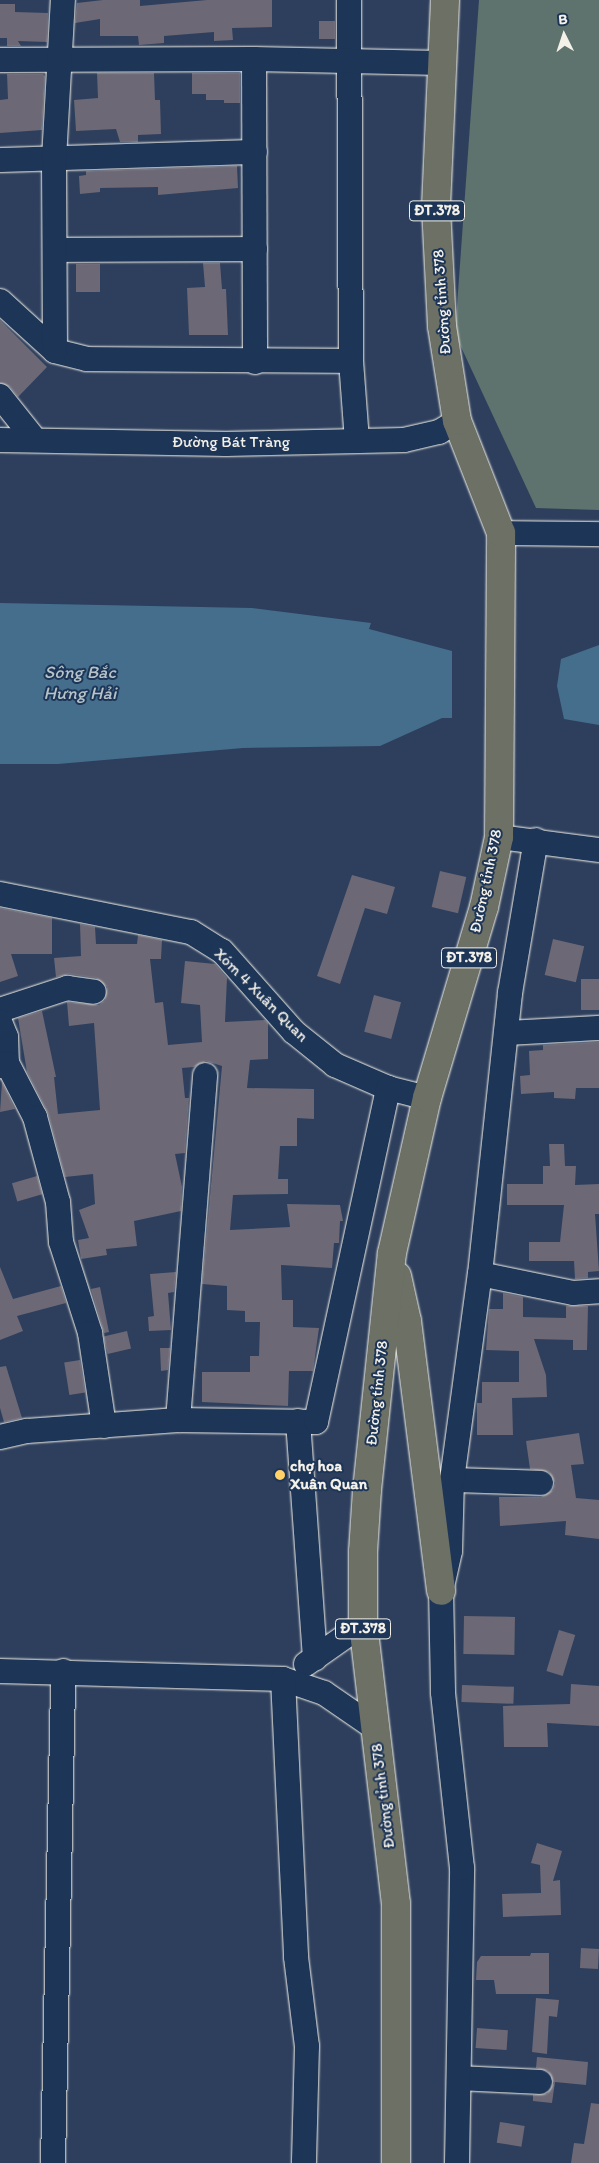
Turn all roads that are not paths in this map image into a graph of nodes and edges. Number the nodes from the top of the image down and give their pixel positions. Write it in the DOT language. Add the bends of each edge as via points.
graph roads {
  1 [pos="63,0"];
  2 [pos="349,0"];
  3 [pos="445,0"];
  4 [pos="254,59"];
  5 [pos="349,59"];
  6 [pos="0,60"];
  7 [pos="62,60"];
  8 [pos="440,63"];
  9 [pos="255,152"];
  10 [pos="54,159"];
  11 [pos="0,160"];
  12 [pos="255,249"];
  13 [pos="55,250"];
  14 [pos="0,301"];
  15 [pos="55,351"];
  16 [pos="351,361"];
  17 [pos="255,362"];
  18 [pos="0,396"];
  19 [pos="457,421"];
  20 [pos="0,440"];
  21 [pos="35,440"];
  22 [pos="357,441"];
  23 [pos="500,533"];
  24 [pos="599,534"];
  25 [pos="499,826"];
  26 [pos="536,840"];
  27 [pos="599,850"];
  28 [pos="0,894"];
  29 [pos="94,992"];
  30 [pos="0,1010"];
  31 [pos="0,1022"];
  32 [pos="599,1028"];
  33 [pos="506,1033"];
  34 [pos="3,1065"];
  35 [pos="205,1075"];
  36 [pos="388,1088"];
  37 [pos="427,1098"];
  38 [pos="392,1253"];
  39 [pos="480,1274"];
  40 [pos="599,1291"];
  41 [pos="178,1420"];
  42 [pos="298,1421"];
  43 [pos="104,1426"];
  44 [pos="0,1437"];
  45 [pos="452,1480"];
  46 [pos="541,1484"];
  47 [pos="441,1591"];
  48 [pos="363,1624"];
  49 [pos="315,1658"];
  50 [pos="0,1671"];
  51 [pos="63,1672"];
  52 [pos="283,1679"];
  53 [pos="375,1728"];
  54 [pos="460,2078"];
  55 [pos="540,2082"];
  56 [pos="53,2163"];
  57 [pos="304,2163"];
  58 [pos="396,2163"];
  59 [pos="457,2163"];
  1 -- 7 [label="street"];
  2 -- 5 [label="street"];
  3 -- 8 [label="main road, Đường tỉnh 378 / ĐT.378"];
  4 -- 5 [label="street"];
  4 -- 7 [label="street"];
  4 -- 9 [label="street"];
  5 -- 8 [label="street"];
  5 -- 16 [label="street"];
  6 -- 7 [label="street"];
  7 -- 10 [label="street"];
  8 -- 19 [label="main road, Đường tỉnh 378 / ĐT.378" via="436,207 442,326"];
  9 -- 10 [label="street"];
  9 -- 12 [label="street"];
  10 -- 11 [label="street"];
  10 -- 13 [label="street"];
  12 -- 13 [label="street"];
  12 -- 17 [label="street"];
  13 -- 15 [label="street"];
  14 -- 15 [label="street"];
  15 -- 17 [label="street" via="87,360"];
  16 -- 17 [label="street"];
  16 -- 22 [label="street"];
  18 -- 21 [label="street"];
  19 -- 22 [label="street, Đường Bát Tràng" via="425,437"];
  19 -- 23 [label="main road, Đường tỉnh 378 / ĐT.378"];
  20 -- 21 [label="street, Đường Bát Tràng"];
  21 -- 22 [label="street, Đường Bát Tràng" via="226,444"];
  23 -- 24 [label="street"];
  23 -- 25 [label="main road, Đường tỉnh 378 / ĐT.378"];
  25 -- 26 [label="street"];
  25 -- 37 [label="main road, Đường tỉnh 378 / ĐT.378" via="484,907"];
  26 -- 27 [label="street"];
  26 -- 33 [label="street"];
  28 -- 36 [label="street, Xóm 4 Xuân Quan" via="191,932 222,952 294,1032 335,1065"];
  29 -- 30 [label="street" via="67,988"];
  31 -- 34 [label="street" via="6,1037"];
  32 -- 33 [label="street"];
  33 -- 39 [label="street"];
  34 -- 43 [label="street" via="35,1117 56,1192 61,1242 90,1333"];
  35 -- 41 [label="street"];
  36 -- 37 [label="street, Xóm 4 Xuân Quan"];
  36 -- 42 [label="street" via="316,1422"];
  37 -- 38 [label="main road, Đường tỉnh 378 / ĐT.378"];
  38 -- 47 [label="main road" via="407,1321"];
  38 -- 48 [label="main road, Đường tỉnh 378 / ĐT.378" via="366,1499"];
  39 -- 40 [label="street" via="573,1292"];
  39 -- 45 [label="street"];
  41 -- 42 [label="street"];
  41 -- 43 [label="street"];
  42 -- 49 [label="street"];
  43 -- 44 [label="street" via="27,1431"];
  45 -- 46 [label="street"];
  45 -- 47 [label="street" via="450,1551"];
  47 -- 54 [label="street" via="443,1692 462,1868"];
  48 -- 49 [label="street"];
  48 -- 53 [label="main road, Đường tỉnh 378 / ĐT.378"];
  49 -- 52 [label="street"];
  50 -- 51 [label="street"];
  51 -- 52 [label="street"];
  51 -- 56 [label="street"];
  52 -- 53 [label="street" via="324,1693"];
  52 -- 57 [label="street" via="296,1957 307,2046"];
  53 -- 58 [label="main road, Đường tỉnh 378 / ĐT.378" via="396,1904"];
  54 -- 55 [label="street"];
  54 -- 59 [label="street"];
}
